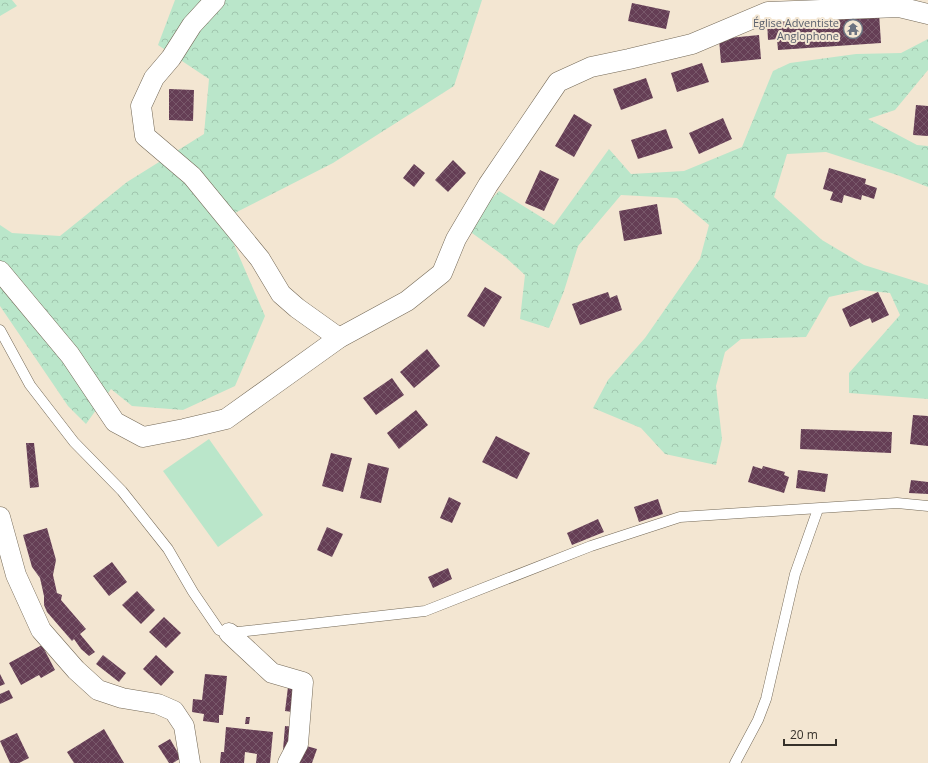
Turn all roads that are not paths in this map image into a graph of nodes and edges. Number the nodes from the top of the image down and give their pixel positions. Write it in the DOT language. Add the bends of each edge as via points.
graph roads {
  1 [pos="215,0"];
  2 [pos="928,14"];
  3 [pos="0,271"];
  4 [pos="0,330"];
  5 [pos="339,338"];
  6 [pos="928,506"];
  7 [pos="818,509"];
  8 [pos="0,517"];
  9 [pos="228,633"];
  10 [pos="190,763"];
  11 [pos="288,763"];
  12 [pos="735,763"];
  1 -- 5 [label="street" via="192,25 171,58 154,78 141,106 145,136 192,176 260,259 281,294"];
  2 -- 5 [label="street" via="899,7 768,12 692,44 590,67 558,82 488,185 456,239 442,272 407,301"];
  3 -- 5 [label="street" via="70,355 115,422 143,437 226,419"];
  4 -- 9 [label="lane" via="30,385 74,442 122,491 168,549 219,630"];
  6 -- 7 [label="lane" via="897,503"];
  7 -- 9 [label="lane" via="680,517 591,546 425,611"];
  7 -- 12 [label="lane" via="795,574 766,699"];
  8 -- 10 [label="street" via="16,575 41,630 76,670 98,690 122,698 158,704 174,711 184,726"];
  9 -- 11 [label="street" via="272,673 304,682 298,744"];
}
